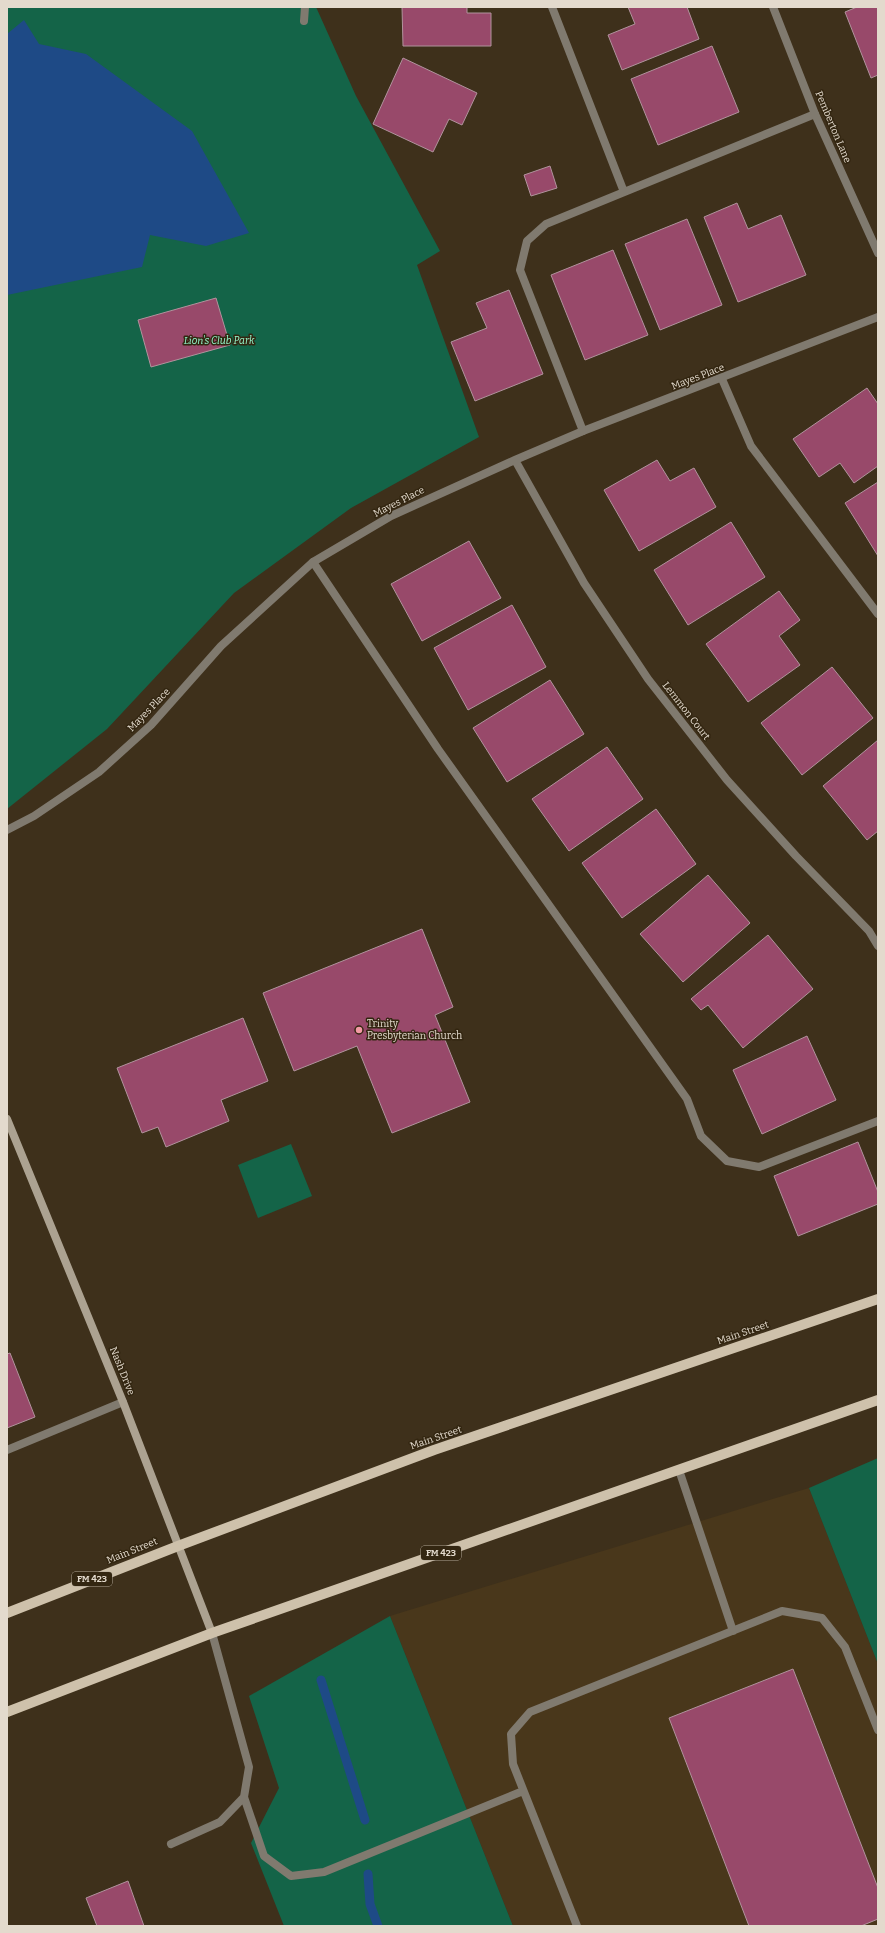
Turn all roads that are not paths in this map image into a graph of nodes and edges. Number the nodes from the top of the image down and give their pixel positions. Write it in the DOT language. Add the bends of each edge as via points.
graph roads {
  1 [pos="306,7"];
  2 [pos="552,7"];
  3 [pos="773,7"];
  4 [pos="304,20"];
  5 [pos="815,114"];
  6 [pos="624,192"];
  7 [pos="878,253"];
  8 [pos="878,317"];
  9 [pos="722,379"];
  10 [pos="583,431"];
  11 [pos="515,460"];
  12 [pos="313,562"];
  13 [pos="878,614"];
  14 [pos="7,830"];
  15 [pos="878,946"];
  16 [pos="7,1119"];
  17 [pos="878,1121"];
  18 [pos="878,1299"];
  19 [pos="878,1400"];
  20 [pos="123,1402"];
  21 [pos="7,1450"];
  22 [pos="679,1470"];
  23 [pos="178,1546"];
  24 [pos="7,1613"];
  25 [pos="733,1631"];
  26 [pos="212,1633"];
  27 [pos="7,1712"];
  28 [pos="878,1730"];
  29 [pos="523,1791"];
  30 [pos="244,1797"];
  31 [pos="171,1844"];
  32 [pos="577,1926"];
  1 -- 4 [label="street"];
  2 -- 6 [label="street"];
  3 -- 5 [label="street, Pemberton Lane"];
  5 -- 6 [label="street"];
  5 -- 7 [label="street, Pemberton Lane"];
  6 -- 10 [label="street" via="546,224 527,241 520,270"];
  8 -- 9 [label="street, Mayes Place"];
  9 -- 10 [label="street, Mayes Place"];
  9 -- 13 [label="street" via="751,446"];
  10 -- 11 [label="street, Mayes Place"];
  11 -- 12 [label="street, Mayes Place" via="391,516"];
  11 -- 15 [label="street, Lemmon Court" via="584,583 648,679 727,780 869,931"];
  12 -- 14 [label="street, Mayes Place" via="221,646 151,725 99,772 34,816"];
  12 -- 17 [label="street" via="438,749 687,1099 701,1136 728,1161 759,1167"];
  16 -- 20 [label="street, Nash Drive"];
  18 -- 23 [label="main road, Main Street / FM 423" via="434,1450"];
  19 -- 22 [label="main road, FM 423"];
  20 -- 21 [label="street"];
  20 -- 23 [label="street, Nash Drive"];
  22 -- 25 [label="street"];
  22 -- 26 [label="main road, FM 423"];
  23 -- 24 [label="main road, Main Street / FM 423"];
  23 -- 26 [label="street, Nash Drive"];
  25 -- 28 [label="street" via="782,1611 822,1618 845,1647"];
  25 -- 29 [label="street" via="530,1712 511,1734 513,1764"];
  26 -- 27 [label="main road, FM 423"];
  26 -- 30 [label="street" via="249,1767"];
  29 -- 30 [label="street" via="324,1872 291,1876 264,1856"];
  29 -- 32 [label="street"];
  30 -- 31 [label="street" via="220,1822"];
}
